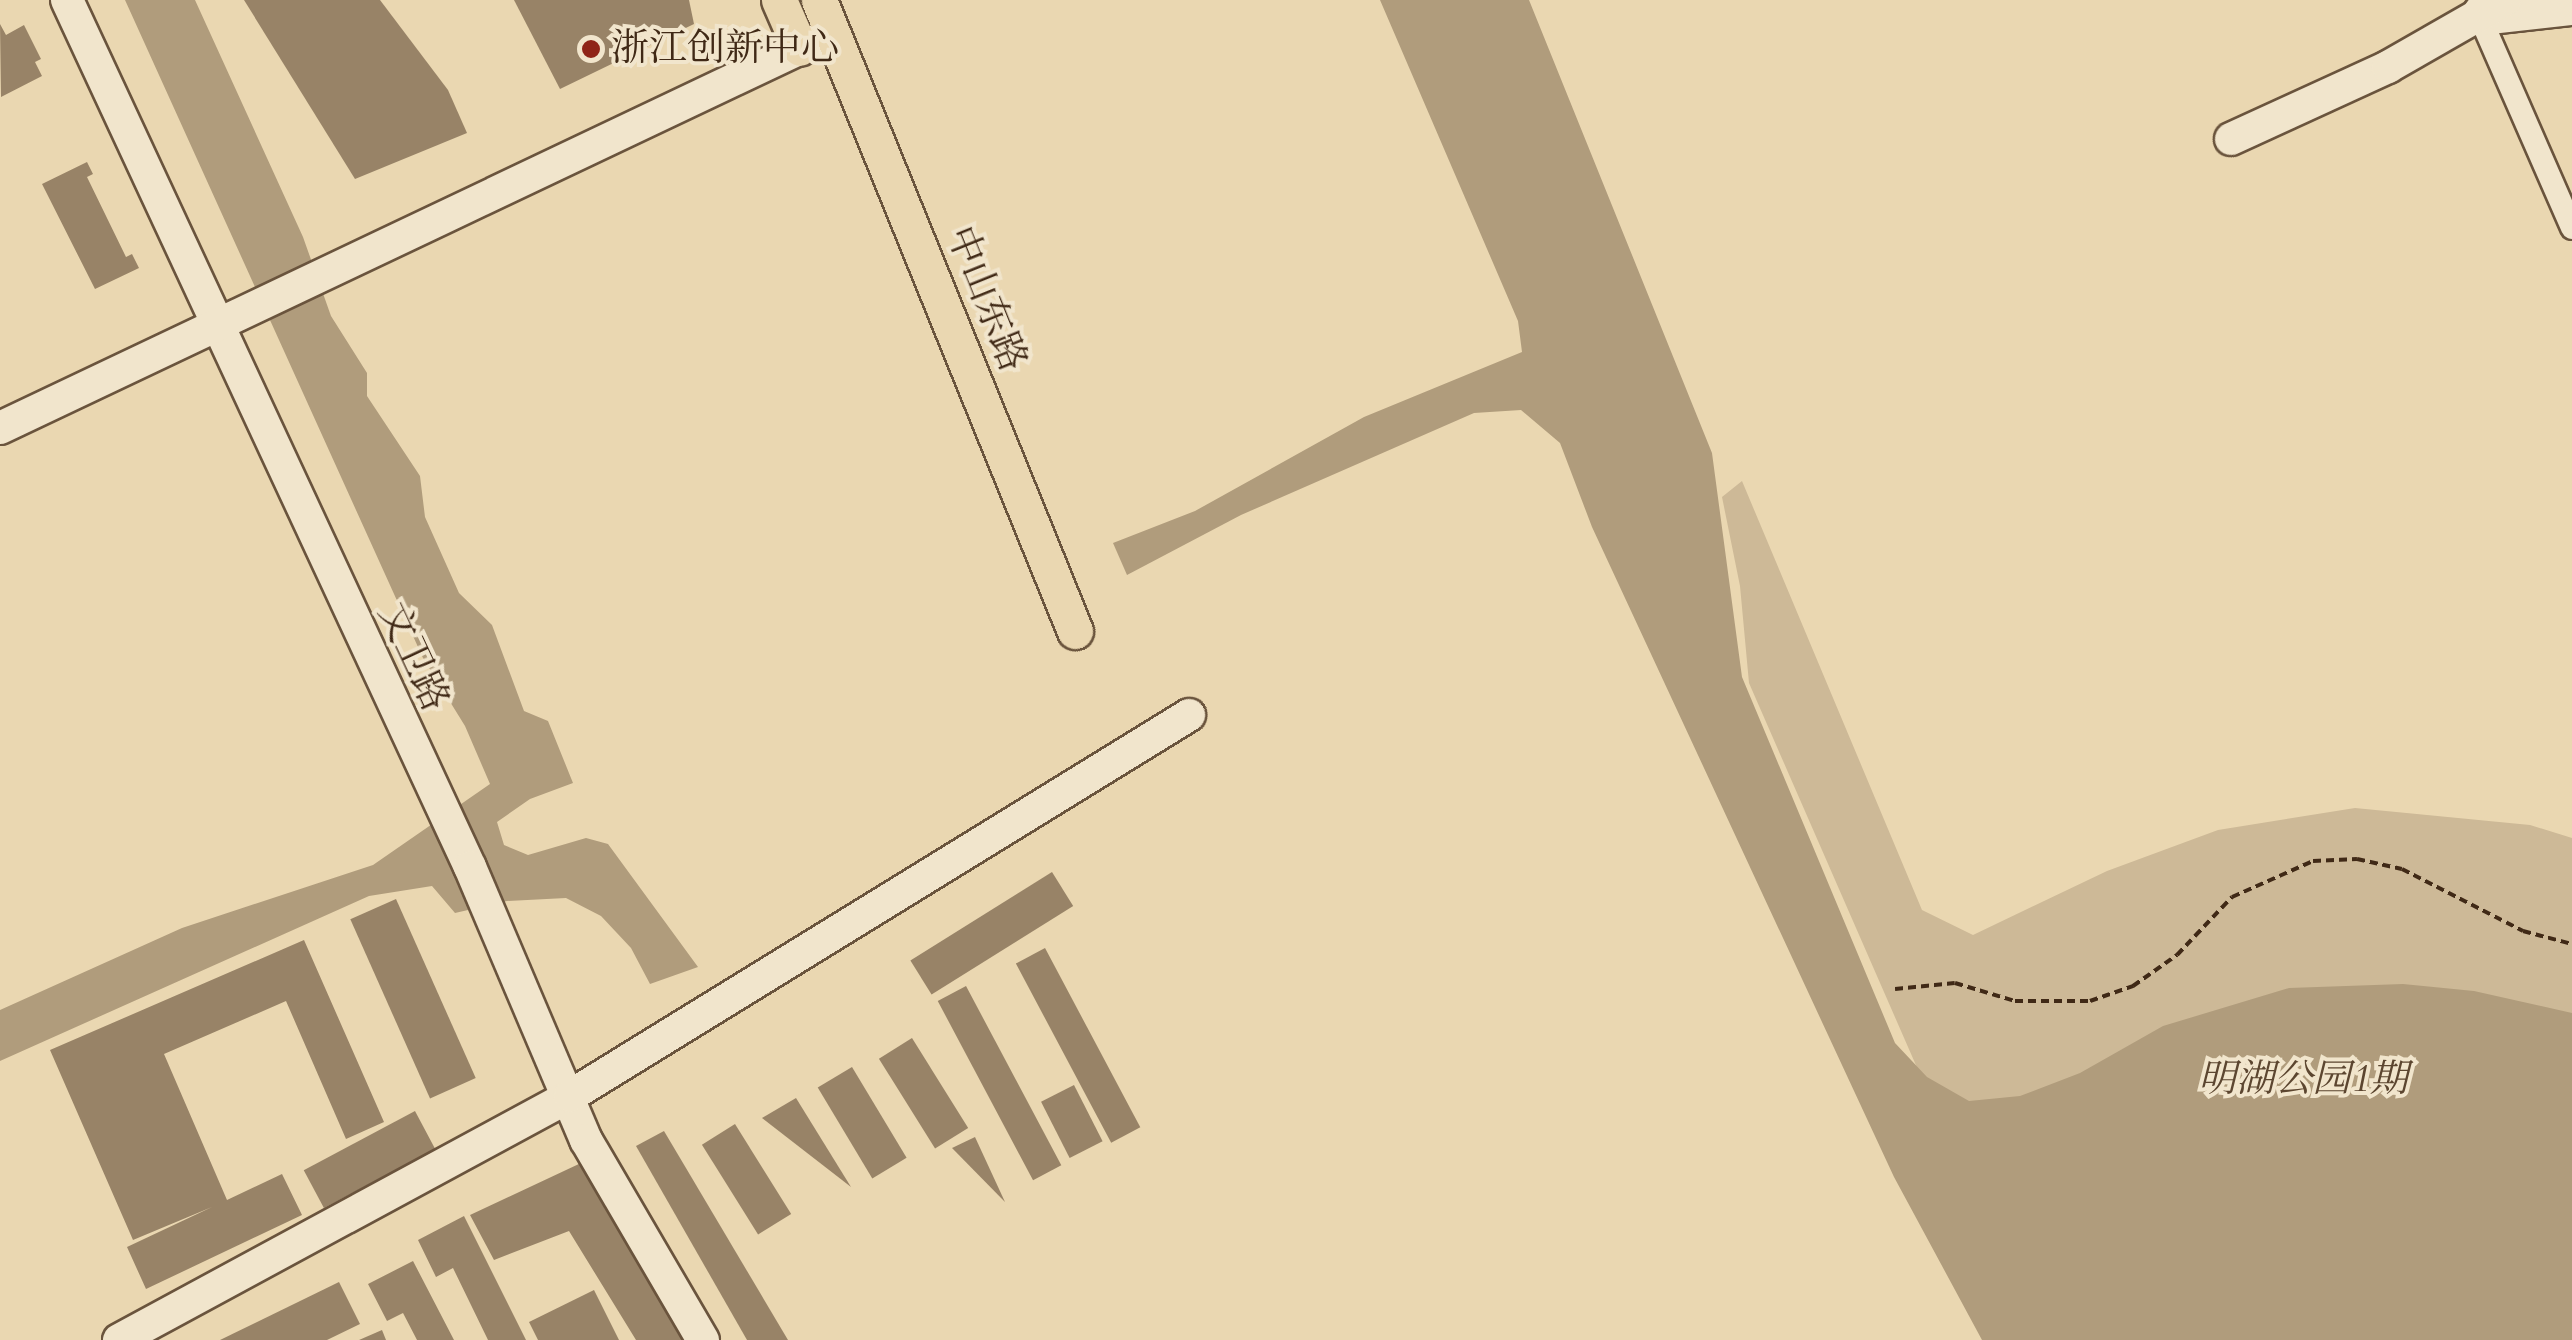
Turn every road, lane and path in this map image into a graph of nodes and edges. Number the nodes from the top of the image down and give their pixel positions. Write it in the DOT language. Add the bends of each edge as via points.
graph roads {
  1 [pos="67,0"];
  2 [pos="779,0"];
  3 [pos="818,0"];
  4 [pos="2487,6"];
  5 [pos="2572,9"];
  6 [pos="833,33"];
  7 [pos="800,48"];
  8 [pos="2232,139"];
  9 [pos="2572,228"];
  10 [pos="215,328"];
  11 [pos="0,428"];
  12 [pos="1075,631"];
  13 [pos="1189,715"];
  14 [pos="2572,944"];
  15 [pos="1894,989"];
  16 [pos="570,1096"];
  17 [pos="119,1340"];
  18 [pos="703,1340"];
  1 -- 10 [label="street, 文卫路"];
  2 -- 7 [label="main road"];
  3 -- 6 [label="main road, 中山东路"];
  4 -- 5 [label="street"];
  4 -- 8 [label="street"];
  4 -- 9 [label="street"];
  6 -- 7 [label="street"];
  6 -- 12 [label="main road, 中山东路"];
  7 -- 10 [label="street"];
  10 -- 11 [label="street"];
  10 -- 16 [label="street, 文卫路" via="470,867"];
  13 -- 16 [label="street"];
  14 -- 15 [label="path" via="2523,932 2402,869 2358,860 2313,861 2232,897 2177,955 2132,986 2090,1000 2015,1001 1955,982"];
  16 -- 17 [label="street"];
  16 -- 18 [label="street, 文卫路" via="586,1140"];
}
